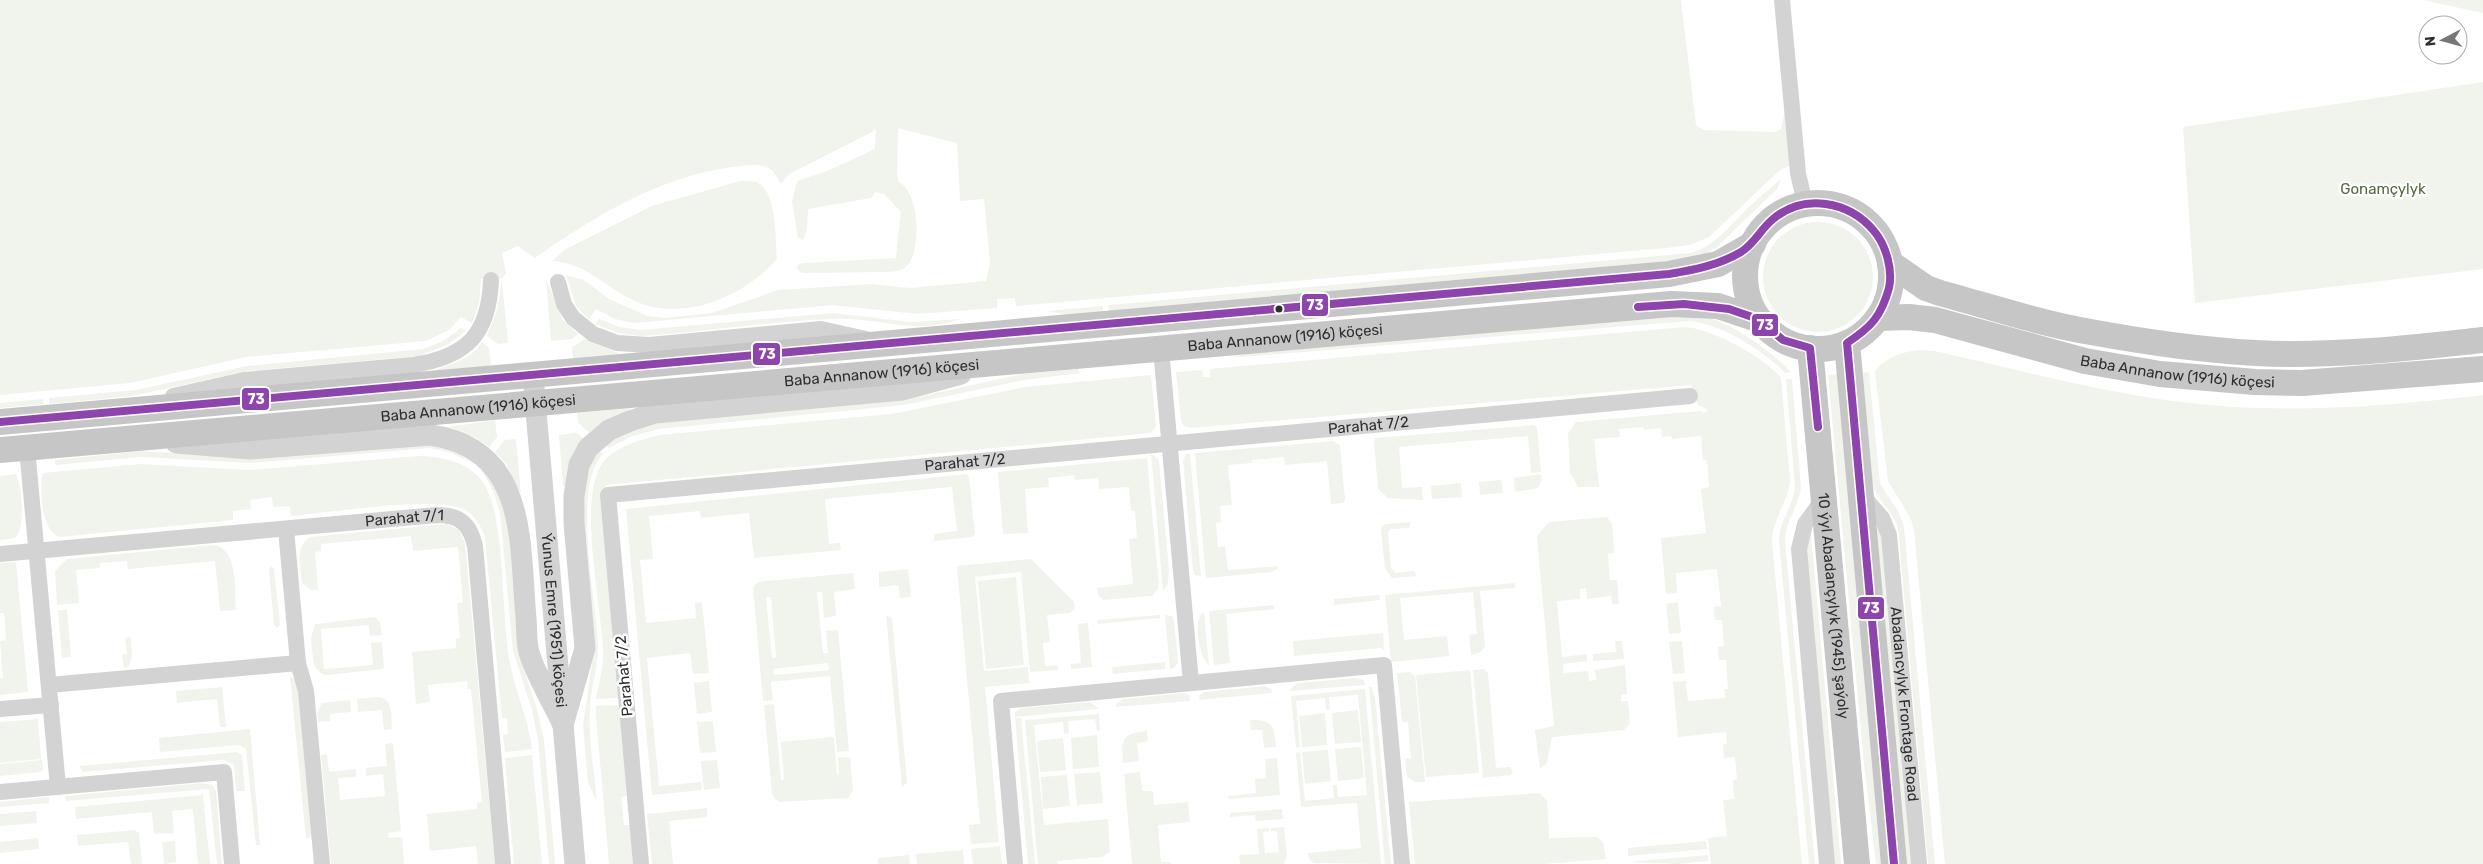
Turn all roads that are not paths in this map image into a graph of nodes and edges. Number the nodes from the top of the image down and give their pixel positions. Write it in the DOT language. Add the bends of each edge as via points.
graph roads {
  1 [pos="1782,0"];
  2 [pos="1805,204"];
  3 [pos="1753,244"];
  4 [pos="1890,263"];
  5 [pos="491,280"];
  6 [pos="558,282"];
  7 [pos="1878,318"];
  8 [pos="1760,320"];
  9 [pos="2483,340"];
  10 [pos="1847,343"];
  11 [pos="890,344"];
  12 [pos="1161,348"];
  13 [pos="1810,348"];
  14 [pos="1008,362"];
  15 [pos="2483,369"];
  16 [pos="534,376"];
  17 [pos="1690,396"];
  18 [pos="536,403"];
  19 [pos="116,410"];
  20 [pos="0,422"];
  21 [pos="118,438"];
  22 [pos="1170,444"];
  23 [pos="27,448"];
  24 [pos="0,450"];
  25 [pos="1860,494"];
  26 [pos="1824,498"];
  27 [pos="286,529"];
  28 [pos="37,551"];
  29 [pos="0,554"];
  30 [pos="298,663"];
  31 [pos="1191,683"];
  32 [pos="49,685"];
  33 [pos="51,705"];
  34 [pos="0,709"];
  35 [pos="563,725"];
  36 [pos="58,787"];
  37 [pos="0,792"];
  38 [pos="232,864"];
  39 [pos="322,864"];
  40 [pos="503,864"];
  41 [pos="575,864"];
  42 [pos="641,864"];
  43 [pos="1015,864"];
  44 [pos="1402,864"];
  45 [pos="1827,864"];
  46 [pos="1857,864"];
  47 [pos="1894,864"];
  48 [pos="1919,864"];
  1 -- 2 [label="street" via="1798,173"];
  2 -- 3 [label="main road" via="1774,218"];
  2 -- 4 [label="main road" via="1828,204 1860,216 1882,242"];
  3 -- 8 [label="main road" via="1746,266 1746,283 1749,300"];
  3 -- 11 [label="main road, Baba Annanow (1916) köçesi" via="1718,264 1669,274"];
  4 -- 7 [label="main road" via="1889,292"];
  4 -- 9 [label="main road, Baba Annanow (1916) köçesi" via="1926,288 1940,293 2088,332 2161,343 2256,353 2303,353"];
  5 -- 19 [label="street, Baba Annanow (1916) köçesi" via="489,308 478,334 465,347 440,359 413,365 244,380"];
  6 -- 11 [label="street" via="564,304 573,318 593,334 617,343 649,345 822,329"];
  7 -- 10 [label="main road"];
  7 -- 15 [label="main road, Baba Annanow (1916) köçesi" via="1935,320 2085,361 2160,374 2302,383"];
  8 -- 12 [label="main road, Baba Annanow (1916) köçesi" via="1718,306 1671,304"];
  8 -- 13 [label="main road" via="1786,342"];
  10 -- 13 [label="main road" via="1831,348"];
  10 -- 25 [label="main road"];
  11 -- 16 [label="main road, Baba Annanow (1916) köçesi"];
  12 -- 14 [label="main road, Baba Annanow (1916) köçesi"];
  12 -- 22 [label="street"];
  13 -- 26 [label="main road, 10 ýyl Abadançylyk (1945) şaýoly"];
  14 -- 18 [label="main road, Baba Annanow (1916) köçesi"];
  14 -- 35 [label="street" via="902,390 655,413 599,437 582,457 576,478 574,523 585,648"];
  16 -- 18 [label="street, Ýunus Emre (1951) köçesi"];
  16 -- 19 [label="main road, Baba Annanow (1916) köçesi"];
  17 -- 22 [label="street, Parahat 7/2"];
  18 -- 21 [label="main road, Baba Annanow (1916) köçesi"];
  18 -- 35 [label="street, Ýunus Emre (1951) köçesi"];
  19 -- 20 [label="main road, Baba Annanow (1916) köçesi"];
  21 -- 23 [label="main road, Baba Annanow (1916) köçesi"];
  21 -- 35 [label="street" via="250,449 431,435 452,440 483,455 498,471 515,513 529,653"];
  22 -- 31 [label="street"];
  22 -- 42 [label="street, Parahat 7/2" via="608,495"];
  23 -- 24 [label="main road, Baba Annanow (1916) köçesi"];
  23 -- 28 [label="street"];
  25 -- 47 [label="main road"];
  25 -- 48 [label="street, Abadancylyk Frontage Road" via="1882,518 1889,535"];
  26 -- 45 [label="street" via="1805,524 1798,549"];
  26 -- 46 [label="main road, 10 ýyl Abadançylyk (1945) şaýoly"];
  27 -- 28 [label="street, Parahat 7/1"];
  27 -- 30 [label="street"];
  27 -- 40 [label="street, Parahat 7/1" via="437,515 458,518 467,526 474,546"];
  28 -- 29 [label="street, Parahat 7/1"];
  28 -- 32 [label="street"];
  30 -- 32 [label="street"];
  30 -- 39 [label="street" via="306,691"];
  31 -- 43 [label="street" via="1001,701"];
  31 -- 44 [label="street" via="1384,665"];
  32 -- 33 [label="street"];
  33 -- 34 [label="street"];
  33 -- 36 [label="street"];
  35 -- 41 [label="street, Ýunus Emre (1951) köçesi"];
  36 -- 37 [label="street"];
  36 -- 38 [label="street" via="224,772"];
}
